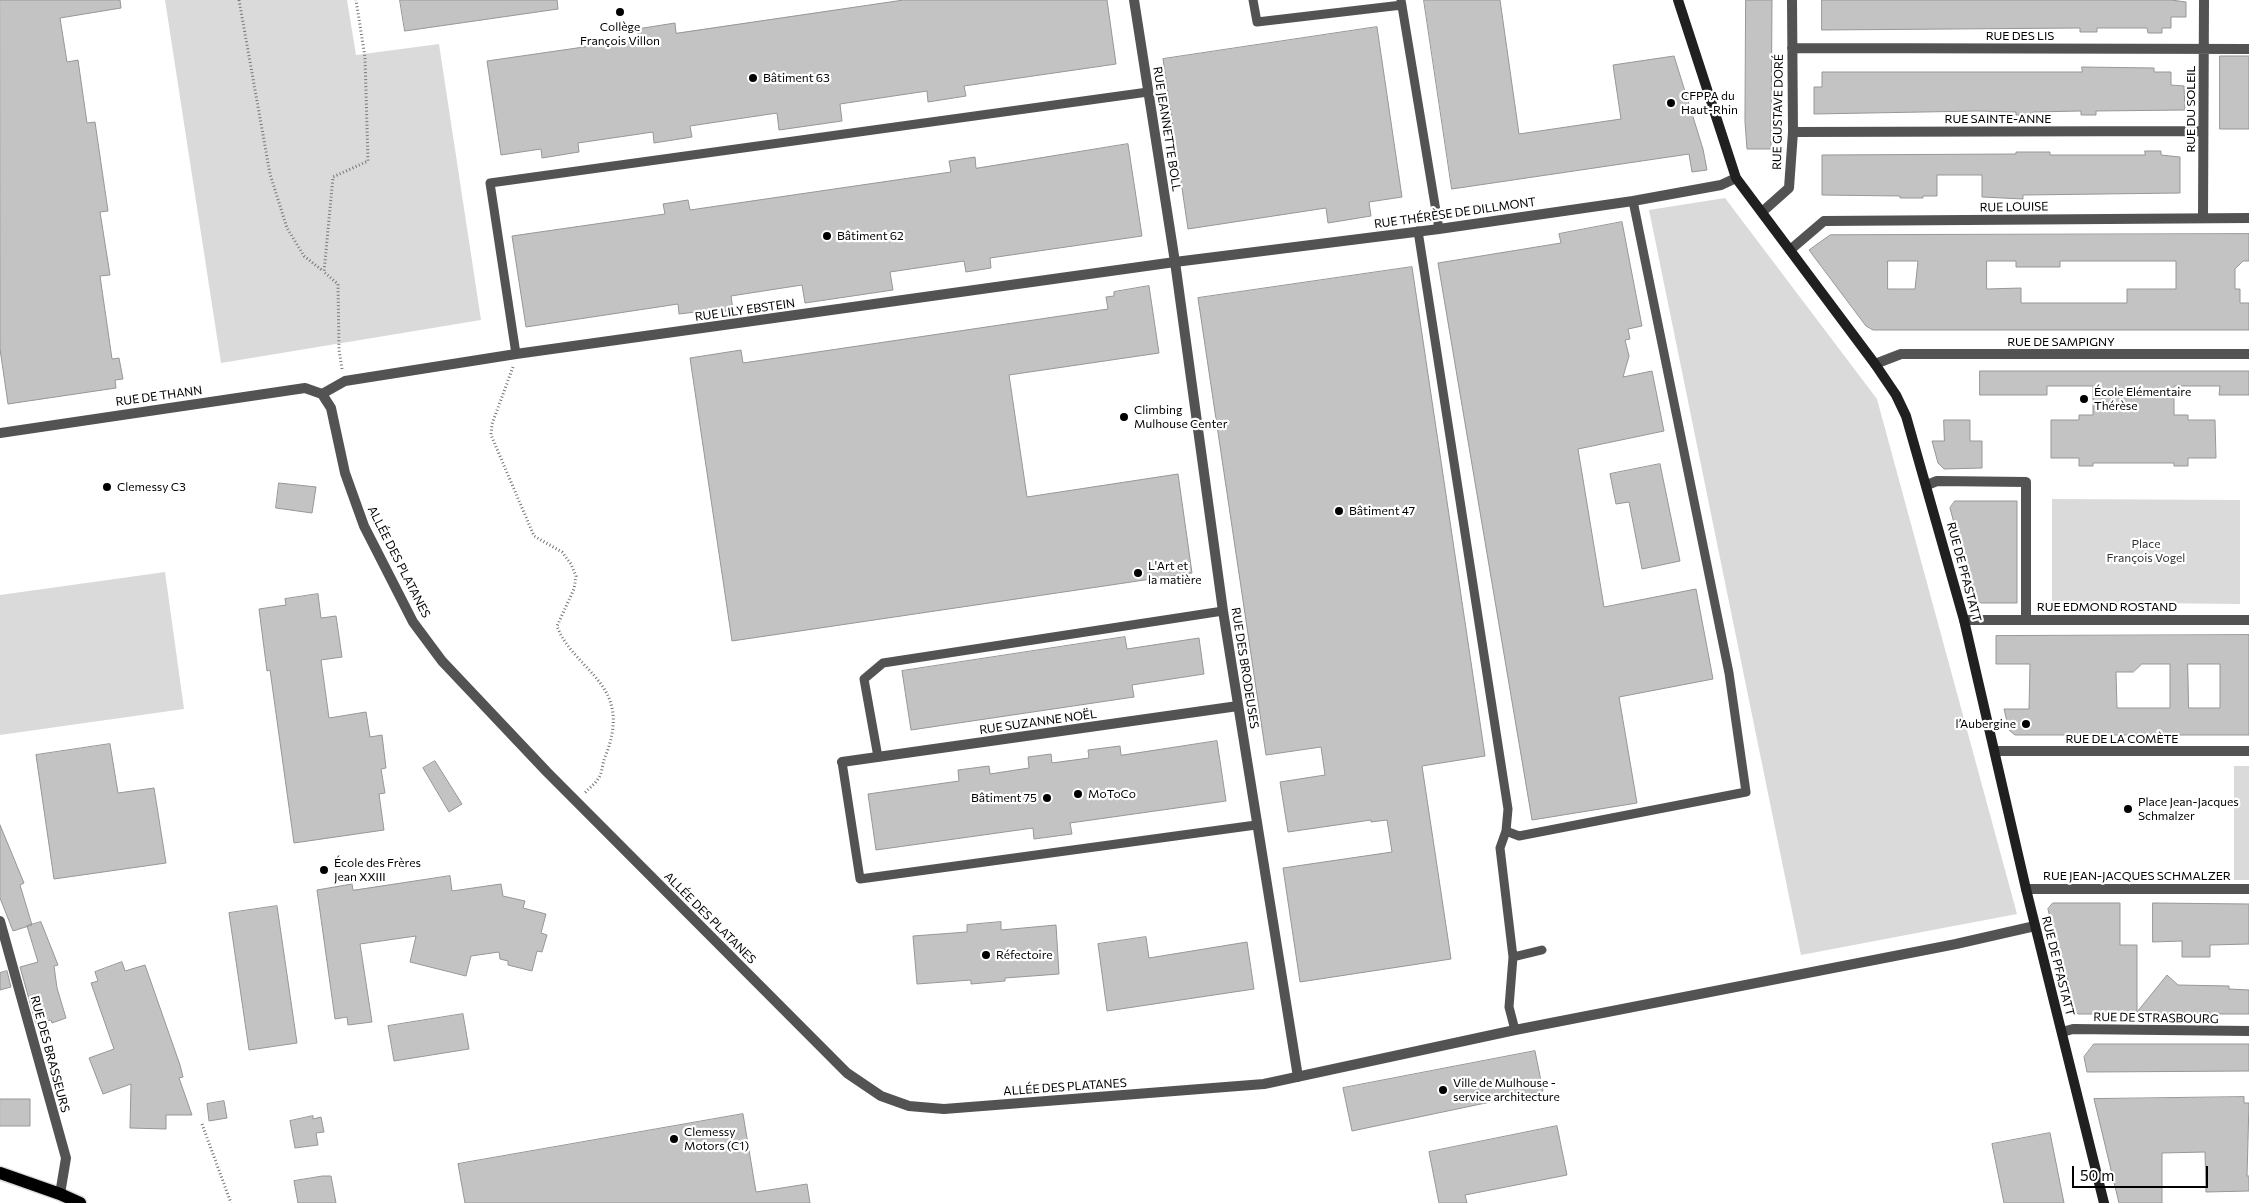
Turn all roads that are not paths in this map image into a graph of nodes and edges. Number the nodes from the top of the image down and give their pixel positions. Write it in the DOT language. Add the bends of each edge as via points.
graph roads {
  1 [pos="1134,0"];
  2 [pos="1253,0"];
  3 [pos="1678,0"];
  4 [pos="1792,0"];
  5 [pos="2204,0"];
  6 [pos="1402,3"];
  7 [pos="1792,48"];
  8 [pos="2204,49"];
  9 [pos="2249,49"];
  10 [pos="1148,92"];
  11 [pos="2203,131"];
  12 [pos="1793,132"];
  13 [pos="1736,178"];
  14 [pos="1633,201"];
  15 [pos="1762,212"];
  16 [pos="2203,218"];
  17 [pos="2249,218"];
  18 [pos="1439,229"];
  19 [pos="1418,231"];
  20 [pos="1790,250"];
  21 [pos="1176,262"];
  22 [pos="516,354"];
  23 [pos="2249,354"];
  24 [pos="1875,364"];
  25 [pos="322,394"];
  26 [pos="0,433"];
  27 [pos="1927,485"];
  28 [pos="1223,611"];
  29 [pos="2026,619"];
  30 [pos="1964,620"];
  31 [pos="2249,620"];
  32 [pos="1238,706"];
  33 [pos="1995,751"];
  34 [pos="2249,751"];
  35 [pos="878,757"];
  36 [pos="842,762"];
  37 [pos="1256,824"];
  38 [pos="1506,831"];
  39 [pos="2026,889"];
  40 [pos="2249,889"];
  41 [pos="0,921"];
  42 [pos="2036,926"];
  43 [pos="1542,950"];
  44 [pos="1513,957"];
  45 [pos="1515,1030"];
  46 [pos="2062,1032"];
  47 [pos="2249,1032"];
  48 [pos="1298,1077"];
  49 [pos="0,1173"];
  50 [pos="60,1194"];
  51 [pos="80,1203"];
  52 [pos="2104,1203"];
  1 -- 10 [label="street, RUE JEANNETTE BOLL"];
  2 -- 6 [label="lane" via="1257,22"];
  3 -- 13 [label="street, RUE DE PFASTATT"];
  4 -- 7 [label="street, RUE GUSTAVE DORÉ"];
  5 -- 8 [label="street, RUE DU SOLEIL"];
  6 -- 18 [label="lane"];
  7 -- 8 [label="street, RUE DES LIS"];
  7 -- 12 [label="street, RUE GUSTAVE DORÉ"];
  8 -- 9 [label="street, RUE DES LIS"];
  8 -- 11 [label="street, RUE DU SOLEIL"];
  10 -- 21 [label="street, RUE JEANNETTE BOLL"];
  10 -- 22 [label="lane" via="490,182"];
  11 -- 12 [label="street, RUE SAINTE-ANNE"];
  11 -- 16 [label="street, RUE DU SOLEIL"];
  12 -- 15 [label="street, RUE GUSTAVE DORÉ" via="1789,188"];
  13 -- 14 [label="street, RUE THÉRÈSE DE DILLMONT" via="1721,185"];
  13 -- 15 [label="street, RUE DE PFASTATT"];
  14 -- 18 [label="street, RUE THÉRÈSE DE DILLMONT"];
  14 -- 38 [label="lane" via="1729,673 1746,792 1518,836"];
  15 -- 20 [label="street, RUE DE PFASTATT"];
  16 -- 17 [label="street, RUE LOUISE"];
  16 -- 20 [label="street, RUE LOUISE" via="1824,221"];
  18 -- 19 [label="street, RUE THÉRÈSE DE DILLMONT"];
  19 -- 21 [label="street, RUE THÉRÈSE DE DILLMONT"];
  19 -- 38 [label="lane" via="1508,809"];
  20 -- 24 [label="street, RUE DE PFASTATT"];
  21 -- 22 [label="street, RUE LILY EBSTEIN"];
  21 -- 28 [label="street, RUE DES BRODEUSES"];
  22 -- 25 [label="street, RUE LILY EBSTEIN" via="344,382"];
  23 -- 24 [label="street, RUE DE SAMPIGNY" via="1901,354"];
  24 -- 27 [label="street, RUE DE PFASTATT" via="1906,416"];
  25 -- 26 [label="street, RUE DE THANN" via="305,388"];
  25 -- 48 [label="street, ALLÉE DES PLATANES" via="331,408 345,473 364,526 413,622 442,661 576,802 847,1073 881,1096 909,1106 944,1109 1250,1085"];
  27 -- 29 [label="street" via="1937,481 2026,482"];
  27 -- 30 [label="street, RUE DE PFASTATT"];
  28 -- 32 [label="street, RUE DES BRODEUSES"];
  28 -- 35 [label="lane" via="883,663 864,679"];
  29 -- 30 [label="street, RUE EDMOND ROSTAND"];
  29 -- 31 [label="street, RUE EDMOND ROSTAND"];
  30 -- 33 [label="street, RUE DE PFASTATT"];
  32 -- 35 [label="street, RUE SUZANNE NOËL"];
  32 -- 37 [label="street, RUE DES BRODEUSES"];
  33 -- 34 [label="street, RUE DE LA COMÈTE"];
  33 -- 39 [label="street, RUE DE PFASTATT"];
  35 -- 36 [label="street, RUE SUZANNE NOËL"];
  36 -- 37 [label="lane" via="860,879"];
  37 -- 48 [label="street, RUE DES BRODEUSES"];
  38 -- 44 [label="lane" via="1500,848"];
  39 -- 40 [label="street, RUE JEAN-JACQUES SCHMALZER"];
  39 -- 42 [label="street, RUE DE PFASTATT"];
  41 -- 50 [label="street, RUE DES BRASSEURS" via="66,1158"];
  42 -- 45 [label="street, ALLÉE DES PLATANES"];
  42 -- 46 [label="street, RUE DE PFASTATT"];
  43 -- 44 [label="lane"];
  44 -- 45 [label="lane" via="1509,1007"];
  45 -- 48 [label="street, ALLÉE DES PLATANES"];
  46 -- 47 [label="street, RUE DE STRASBOURG" via="2073,1029"];
  46 -- 52 [label="street, RUE DE PFASTATT"];
  49 -- 50 [label="main road"];
  50 -- 51 [label="main road"];
}
